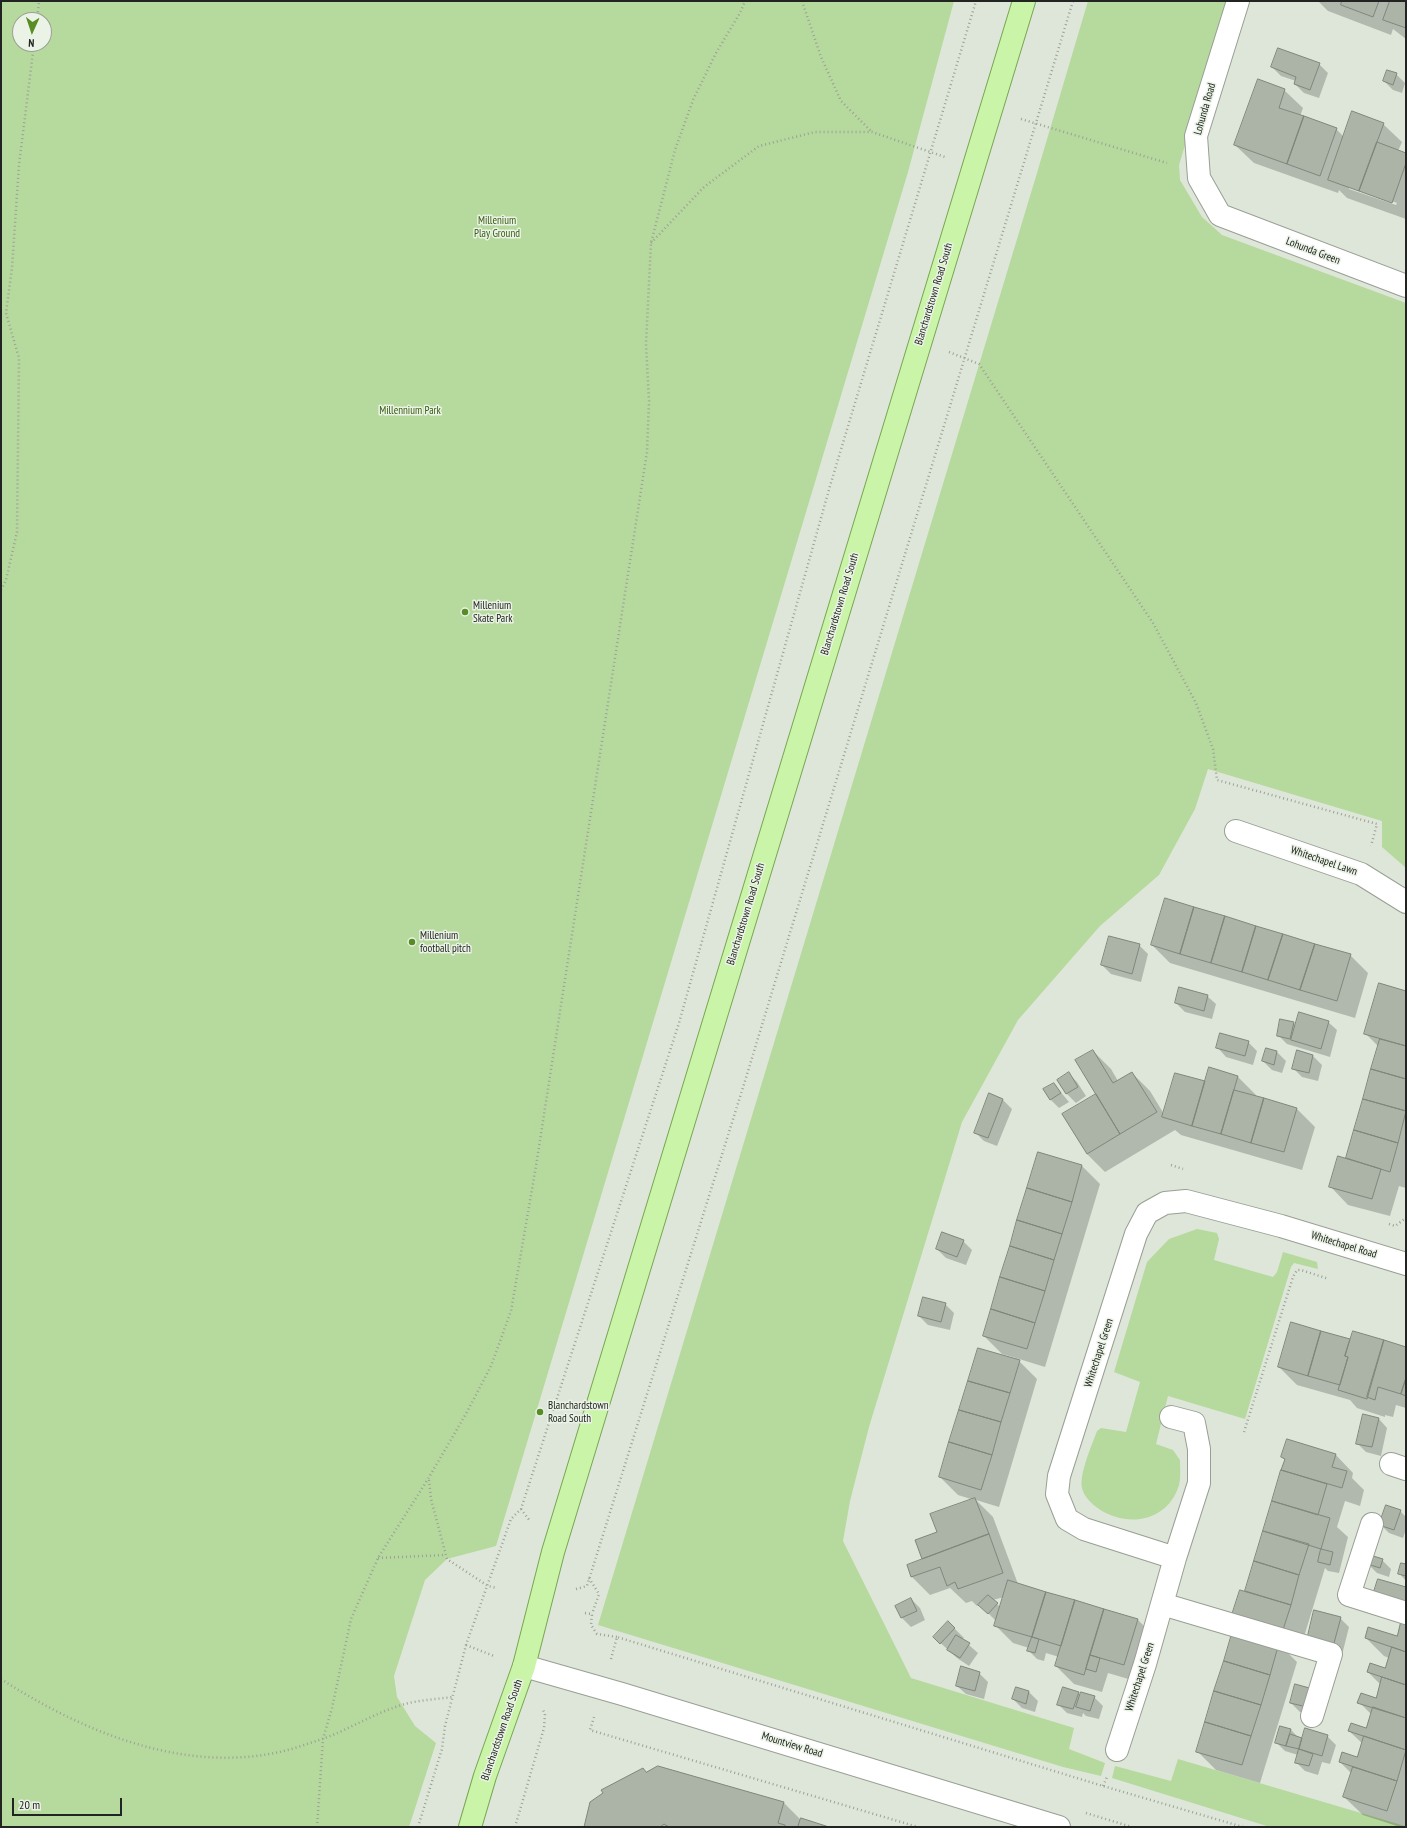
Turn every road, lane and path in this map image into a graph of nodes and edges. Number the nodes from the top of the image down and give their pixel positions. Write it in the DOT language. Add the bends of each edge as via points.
graph roads {
  1 [pos="39,1"];
  2 [pos="745,1"];
  3 [pos="802,1"];
  4 [pos="976,1"];
  5 [pos="1024,1"];
  6 [pos="1073,1"];
  7 [pos="1238,1"];
  8 [pos="37,12"];
  9 [pos="33,52"];
  10 [pos="991,111"];
  11 [pos="1036,124"];
  12 [pos="872,132"];
  13 [pos="930,153"];
  14 [pos="1198,162"];
  15 [pos="974,167"];
  16 [pos="1220,215"];
  17 [pos="651,243"];
  18 [pos="1406,286"];
  19 [pos="920,342"];
  20 [pos="964,357"];
  21 [pos="1,590"];
  22 [pos="1236,831"];
  23 [pos="1370,851"];
  24 [pos="1406,902"];
  25 [pos="1281,1226"];
  26 [pos="1406,1264"];
  27 [pos="1329,1279"];
  28 [pos="1171,1417"];
  29 [pos="1244,1432"];
  30 [pos="428,1479"];
  31 [pos="1372,1524"];
  32 [pos="446,1555"];
  33 [pos="378,1558"];
  34 [pos="1175,1558"];
  35 [pos="589,1578"];
  36 [pos="488,1586"];
  37 [pos="497,1588"];
  38 [pos="540,1601"];
  39 [pos="1162,1604"];
  40 [pos="585,1613"];
  41 [pos="1406,1613"];
  42 [pos="592,1614"];
  43 [pos="617,1637"];
  44 [pos="610,1661"];
  45 [pos="524,1666"];
  46 [pos="1,1679"];
  47 [pos="453,1697"];
  48 [pos="595,1713"];
  49 [pos="1312,1716"];
  50 [pos="323,1739"];
  51 [pos="1117,1750"];
  52 [pos="317,1827"];
  53 [pos="418,1827"];
  54 [pos="470,1827"];
  55 [pos="515,1827"];
  56 [pos="918,1827"];
  57 [pos="1059,1827"];
  58 [pos="1243,1827"];
  1 -- 8 [label="path"];
  2 -- 17 [label="path" via="694,100 675,150"];
  3 -- 12 [label="path" via="821,57 841,101"];
  4 -- 13 [label="path"];
  5 -- 10 [label="main road, Blanchardstown Road South"];
  6 -- 11 [label="path"];
  7 -- 14 [label="street, Lohunda Road" via="1196,136"];
  9 -- 21 [label="path" via="19,165 12,268 6,313 19,358 17,532 6,580"];
  10 -- 11 [label="path"];
  10 -- 15 [label="main road, Blanchardstown Road South"];
  11 -- 14 [label="path" via="1173,164"];
  11 -- 20 [label="path"];
  12 -- 13 [label="path"];
  12 -- 17 [label="path" via="815,132 759,146 704,187"];
  13 -- 15 [label="path"];
  13 -- 36 [label="path" via="830,486 679,1023 521,1509 511,1518"];
  14 -- 16 [label="street, Lohunda Road" via="1199,178"];
  15 -- 19 [label="main road, Blanchardstown Road South"];
  16 -- 18 [label="street, Lohunda Green"];
  17 -- 30 [label="path" via="646,344 649,401 647,452 517,1283 511,1311 491,1366"];
  19 -- 20 [label="path"];
  19 -- 38 [label="main road, Blanchardstown Road South"];
  20 -- 23 [label="path" via="979,364 992,382 1153,623 1196,703 1213,750 1217,780 1377,824"];
  20 -- 35 [label="path" via="743,1089"];
  22 -- 24 [label="street, Whitechapel Lawn" via="1361,874"];
  25 -- 26 [label="street, Whitechapel Road"];
  25 -- 34 [label="street, Whitechapel Green" via="1186,1201 1165,1203 1147,1213 1136,1234 1059,1476 1057,1494 1067,1519 1084,1529"];
  27 -- 29 [label="path" via="1302,1270 1297,1270 1293,1277"];
  28 -- 34 [label="street, Whitechapel Green" via="1194,1423 1199,1449 1199,1483"];
  30 -- 32 [label="path"];
  30 -- 33 [label="path"];
  31 -- 41 [label="street" via="1349,1595"];
  32 -- 33 [label="path"];
  32 -- 36 [label="path" via="447,1559"];
  33 -- 50 [label="path" via="350,1619"];
  34 -- 39 [label="street, Whitechapel Green"];
  35 -- 38 [label="path" via="587,1586"];
  35 -- 42 [label="path" via="599,1594"];
  36 -- 37 [label="path"];
  36 -- 47 [label="path" via="466,1645"];
  38 -- 45 [label="main road, Blanchardstown Road South"];
  39 -- 49 [label="street" via="1331,1654"];
  39 -- 51 [label="street, Whitechapel Green"];
  40 -- 42 [label="path"];
  42 -- 43 [label="path" via="591,1626 597,1634"];
  43 -- 44 [label="path"];
  43 -- 58 [label="path"];
  45 -- 54 [label="main road, Blanchardstown Road South"];
  45 -- 55 [label="path" via="544,1714 544,1728"];
  45 -- 57 [label="street, Mountview Road"];
  46 -- 50 [label="path" via="64,1715 111,1735 151,1749 188,1756 219,1758 253,1755 293,1748"];
  47 -- 50 [label="path" via="405,1704 367,1718"];
  47 -- 53 [label="path" via="442,1749"];
  48 -- 56 [label="path" via="590,1730"];
  50 -- 52 [label="path"];
}
